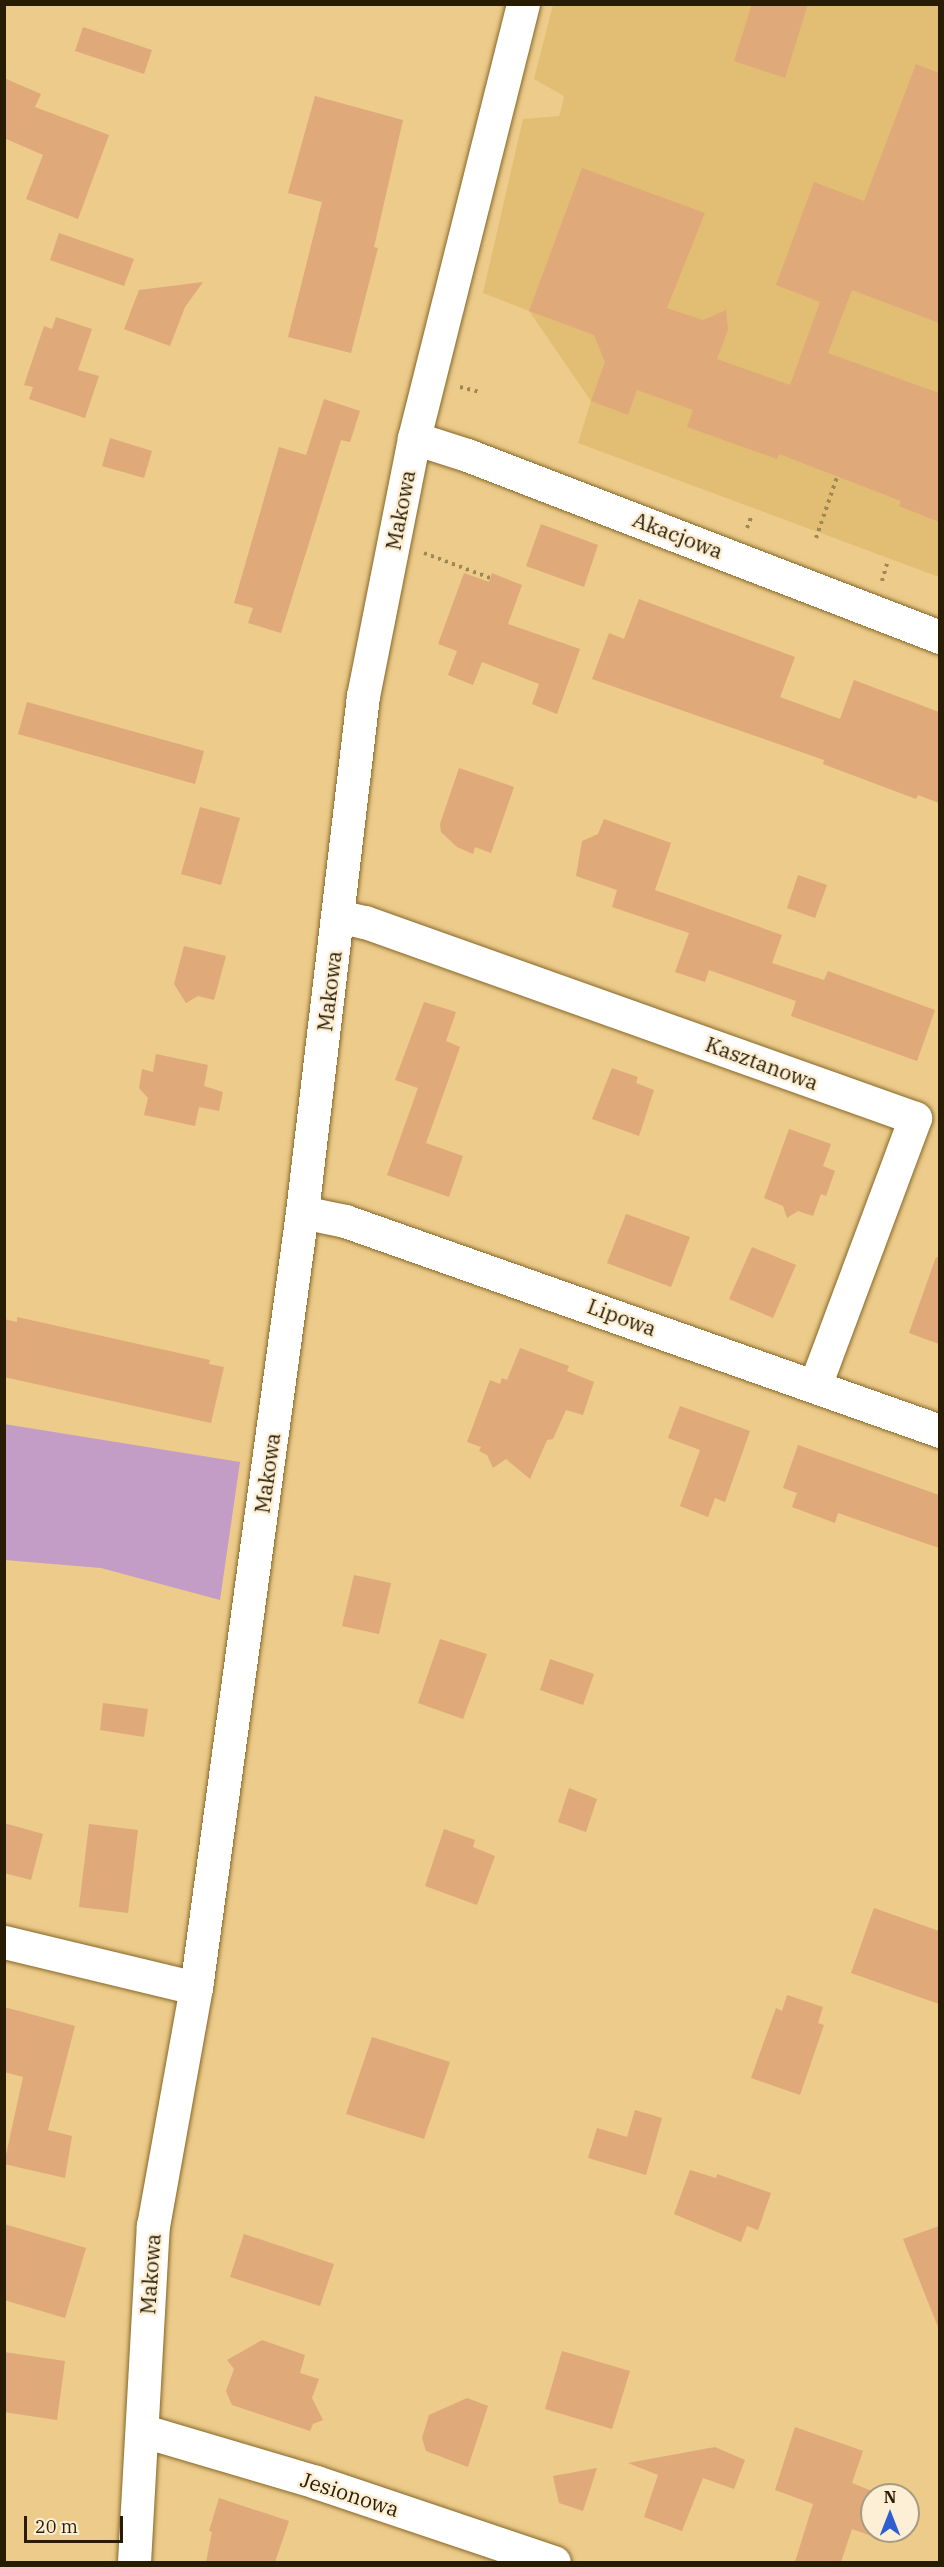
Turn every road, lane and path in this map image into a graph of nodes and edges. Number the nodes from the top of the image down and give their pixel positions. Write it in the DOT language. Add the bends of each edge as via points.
graph roads {
  1 [pos="523,4"];
  2 [pos="414,438"];
  3 [pos="837,477"];
  4 [pos="816,538"];
  5 [pos="414,549"];
  6 [pos="490,578"];
  7 [pos="939,637"];
  8 [pos="338,916"];
  9 [pos="302,1212"];
  10 [pos="815,1386"];
  11 [pos="939,1431"];
  12 [pos="4,1942"];
  13 [pos="196,1988"];
  14 [pos="144,2431"];
  15 [pos="134,2562"];
  16 [pos="554,2562"];
  1 -- 2 [label="street, Makowa"];
  2 -- 7 [label="street, Akacjowa" via="467,454"];
  2 -- 8 [label="street, Makowa" via="363,696"];
  3 -- 4 [label="path"];
  5 -- 6 [label="path"];
  8 -- 9 [label="street, Makowa"];
  8 -- 10 [label="street, Kasztanowa" via="376,926 915,1118"];
  9 -- 10 [label="street, Lipowa" via="356,1224"];
  9 -- 13 [label="street, Makowa"];
  10 -- 11 [label="street, Lipowa"];
  12 -- 13 [label="street"];
  13 -- 14 [label="street, Makowa" via="153,2226 148,2270"];
  14 -- 15 [label="street, Makowa"];
  14 -- 16 [label="street, Jesionowa" via="316,2482"];
}
